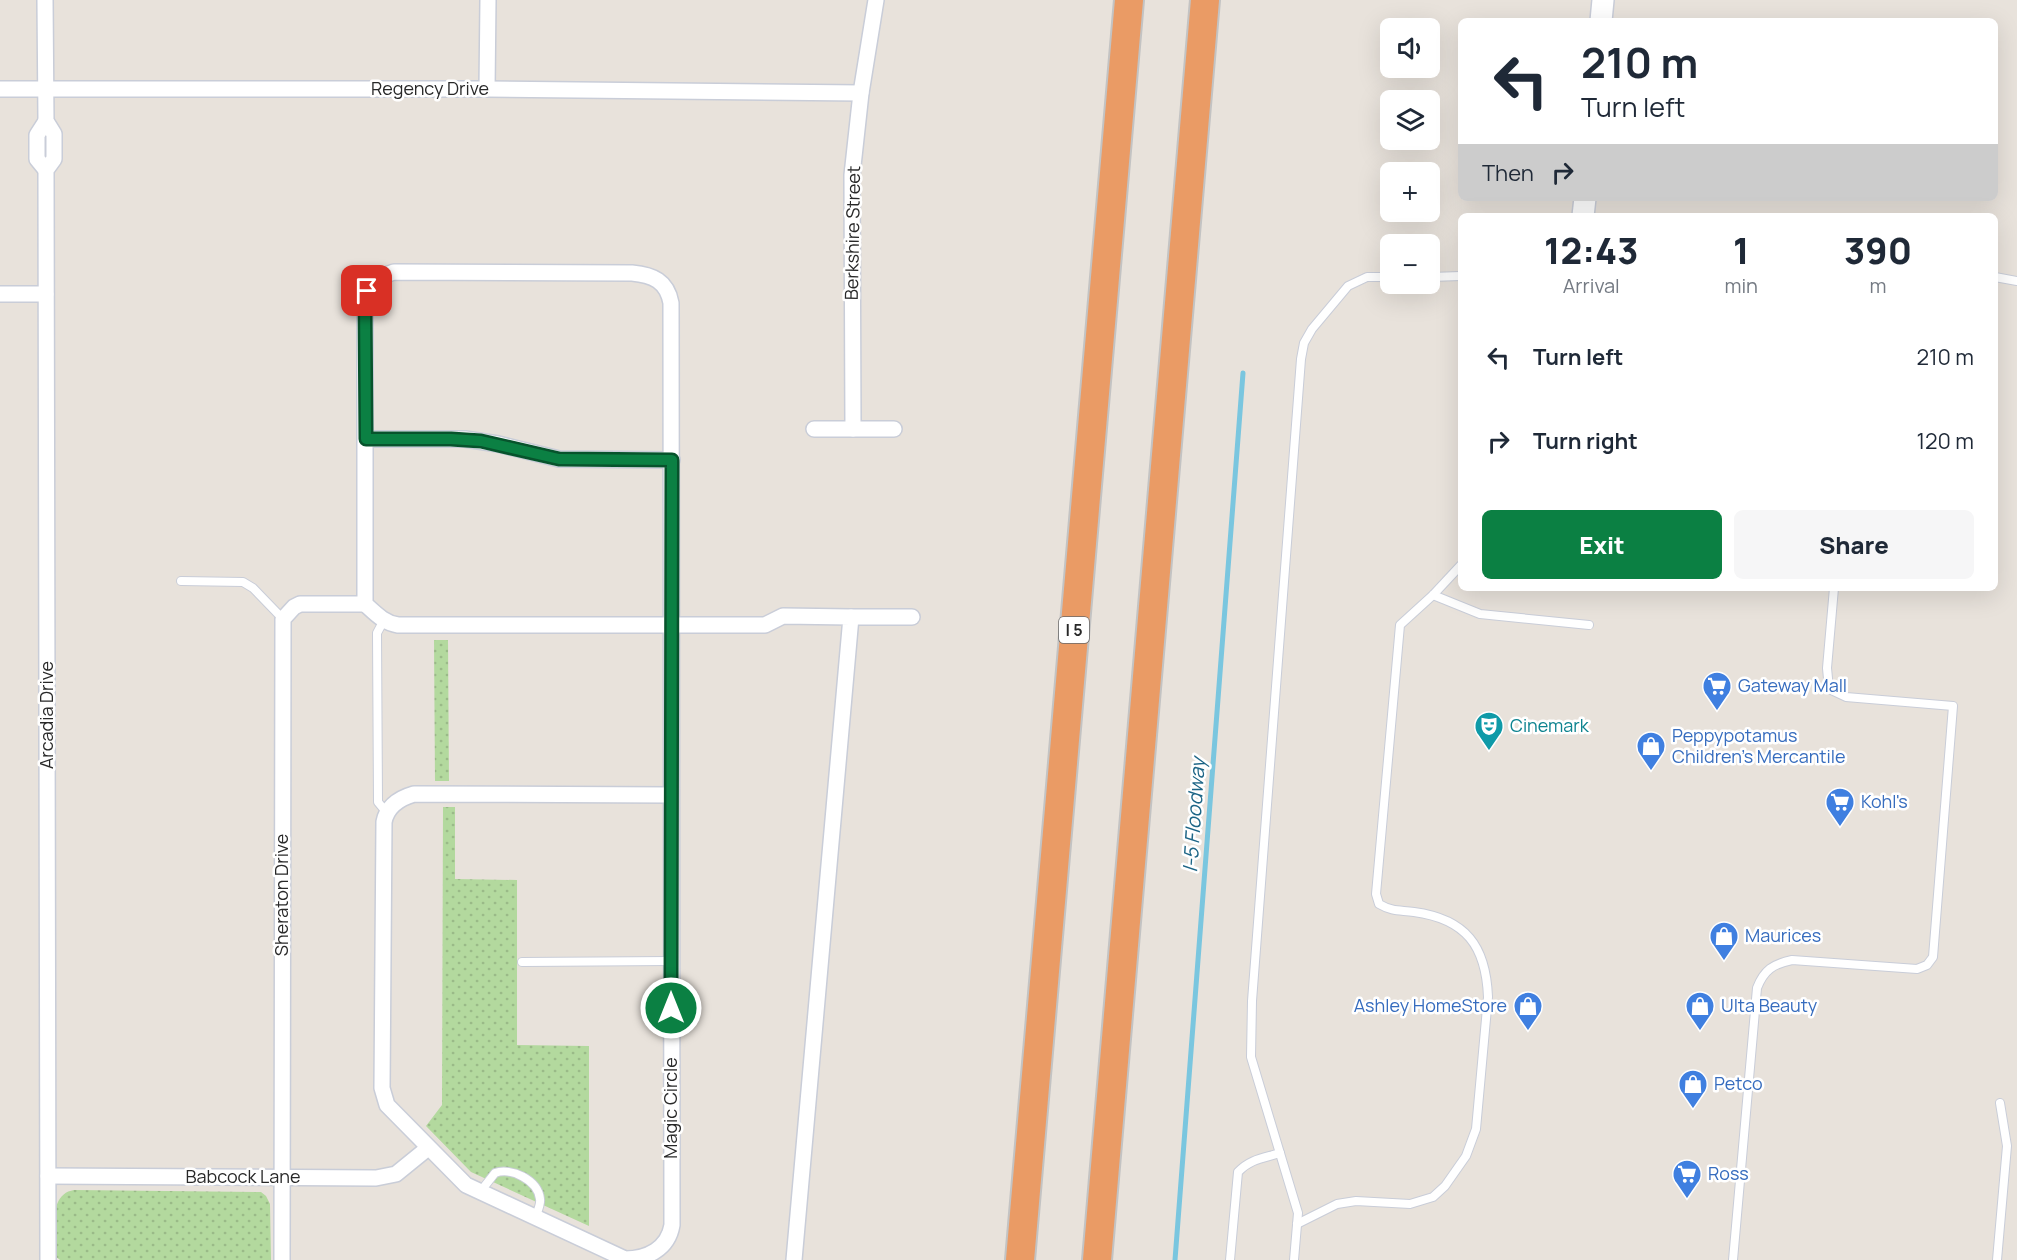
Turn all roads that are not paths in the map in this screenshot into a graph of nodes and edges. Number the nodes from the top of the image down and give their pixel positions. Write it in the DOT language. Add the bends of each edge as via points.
graph roads {
  1 [pos="45,0"];
  2 [pos="488,0"];
  3 [pos="876,0"];
  4 [pos="1129,0"];
  5 [pos="1205,0"];
  6 [pos="1213,0"];
  7 [pos="1603,0"];
  8 [pos="1601,18"];
  9 [pos="1201,48"];
  10 [pos="0,89"];
  11 [pos="46,89"];
  12 [pos="487,89"];
  13 [pos="861,93"];
  14 [pos="1458,276"];
  15 [pos="1380,277"];
  16 [pos="1440,277"];
  17 [pos="1998,278"];
  18 [pos="2017,281"];
  19 [pos="0,294"];
  20 [pos="46,294"];
  21 [pos="814,429"];
  22 [pos="853,429"];
  23 [pos="894,429"];
  24 [pos="366,439"];
  25 [pos="672,460"];
  26 [pos="1458,568"];
  27 [pos="181,581"];
  28 [pos="1834,591"];
  29 [pos="1434,595"];
  30 [pos="365,604"];
  31 [pos="851,617"];
  32 [pos="912,617"];
  33 [pos="283,619"];
  34 [pos="384,620"];
  35 [pos="672,625"];
  36 [pos="1589,625"];
  37 [pos="671,795"];
  38 [pos="387,813"];
  39 [pos="671,961"];
  40 [pos="522,962"];
  41 [pos="2000,1103"];
  42 [pos="428,1148"];
  43 [pos="1280,1153"];
  44 [pos="48,1176"];
  45 [pos="282,1177"];
  46 [pos="480,1192"];
  47 [pos="535,1218"];
  48 [pos="1297,1224"];
  49 [pos="626,1259"];
  50 [pos="48,1260"];
  51 [pos="282,1260"];
  52 [pos="794,1260"];
  53 [pos="1020,1260"];
  54 [pos="1097,1260"];
  55 [pos="1230,1260"];
  56 [pos="1294,1260"];
  57 [pos="1733,1260"];
  58 [pos="1997,1260"];
  1 -- 11 [label="street, Arcadia Drive"];
  2 -- 12 [label="street"];
  3 -- 13 [label="street, Berkshire Street"];
  4 -- 53 [label="highway, I 5"];
  5 -- 9 [label="highway"];
  6 -- 9 [label="highway"];
  7 -- 8 [label="street"];
  9 -- 54 [label="highway"];
  10 -- 11 [label="street, Regency Drive"];
  11 -- 12 [label="street, Regency Drive"];
  11 -- 20 [label="street, Arcadia Drive" via="46,122 54,134 54,159 46,170"];
  12 -- 13 [label="street, Regency Drive"];
  13 -- 22 [label="street, Berkshire Street" via="852,196"];
  14 -- 16 [label="lane"];
  15 -- 43 [label="lane" via="1348,286 1312,329 1301,359 1252,1001 1251,1057"];
  17 -- 18 [label="lane"];
  19 -- 20 [label="street"];
  20 -- 44 [label="street, Arcadia Drive"];
  21 -- 22 [label="street"];
  22 -- 23 [label="street"];
  24 -- 25 [label="street" via="473,440 559,459"];
  24 -- 25 [label="street, Magic Circle" via="365,300 377,279 394,272 632,273 654,277 669,291"];
  24 -- 30 [label="street, Magic Circle"];
  25 -- 35 [label="street, Magic Circle"];
  26 -- 29 [label="lane"];
  27 -- 33 [label="lane" via="243,582"];
  28 -- 57 [label="lane" via="1827,668 1830,689 1846,697 1953,706 1932,957 1927,965 1917,969 1792,960 1768,968 1762,975 1757,988"];
  29 -- 36 [label="lane" via="1480,614"];
  29 -- 48 [label="lane" via="1400,625 1376,894 1379,904 1390,911 1414,912 1450,922 1464,931 1477,948 1488,997 1476,1129 1466,1156 1433,1197 1410,1204 1337,1204"];
  30 -- 33 [label="street" via="300,604"];
  30 -- 34 [label="street"];
  31 -- 32 [label="street"];
  31 -- 35 [label="street" via="783,616 765,625"];
  31 -- 52 [label="street"];
  33 -- 45 [label="street, Sheraton Drive"];
  34 -- 35 [label="street" via="398,625"];
  34 -- 38 [label="lane" via="377,633 378,802"];
  35 -- 37 [label="street, Magic Circle"];
  37 -- 38 [label="street" via="424,793 399,800"];
  37 -- 39 [label="street, Magic Circle"];
  38 -- 42 [label="street, Magic Circle" via="383,828 382,1088 387,1106"];
  39 -- 40 [label="lane"];
  39 -- 49 [label="street, Magic Circle" via="672,1225 669,1235 652,1254"];
  41 -- 58 [label="lane" via="2007,1146"];
  42 -- 45 [label="street, Babcock Lane" via="404,1169 383,1177"];
  42 -- 46 [label="street, Magic Circle" via="462,1182"];
  43 -- 48 [label="lane" via="1298,1213"];
  43 -- 55 [label="lane" via="1245,1164 1238,1172"];
  44 -- 45 [label="street, Babcock Lane"];
  44 -- 50 [label="street, Arcadia Drive"];
  45 -- 51 [label="street, Sheraton Drive"];
  46 -- 47 [label="street, Magic Circle"];
  46 -- 47 [label="lane" via="495,1173 515,1173 540,1197"];
  47 -- 49 [label="street, Magic Circle"];
  48 -- 56 [label="lane"];
}
